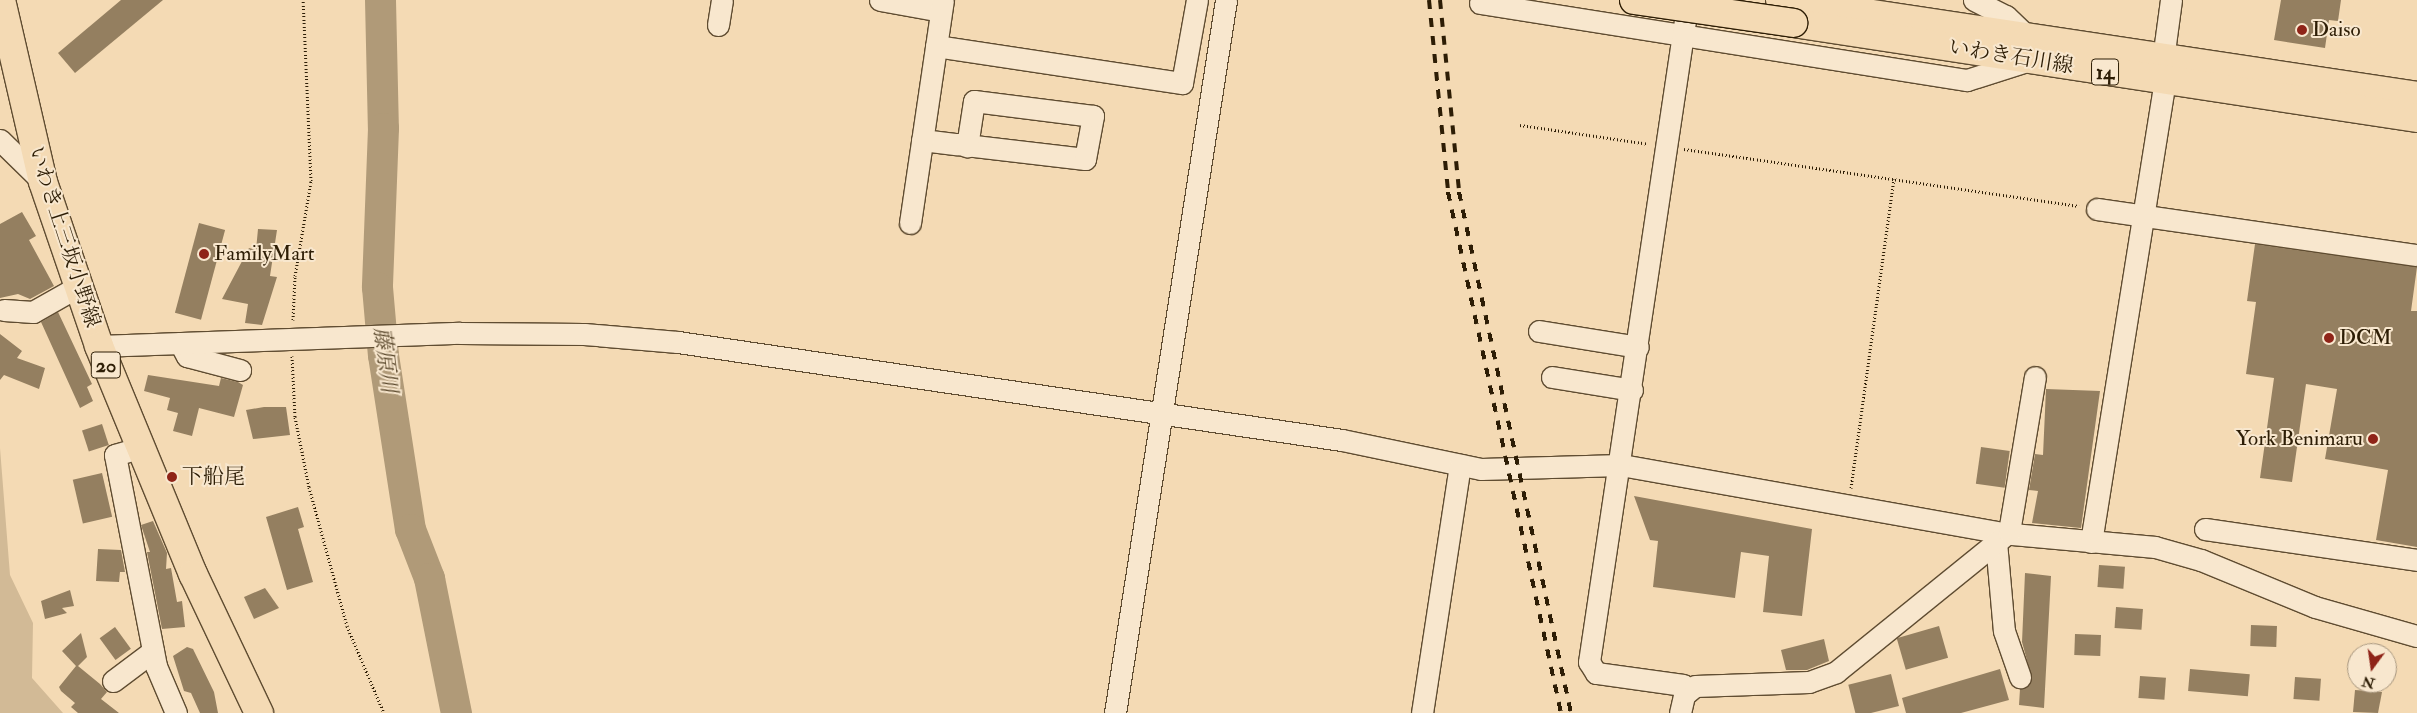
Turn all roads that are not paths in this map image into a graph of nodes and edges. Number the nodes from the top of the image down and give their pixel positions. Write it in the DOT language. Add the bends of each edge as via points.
graph roads {
  1 [pos="0,0"];
  2 [pos="722,0"];
  3 [pos="880,0"];
  4 [pos="1197,0"];
  5 [pos="1226,0"];
  6 [pos="1634,0"];
  7 [pos="1688,0"];
  8 [pos="1974,0"];
  9 [pos="2171,0"];
  10 [pos="1480,3"];
  11 [pos="942,5"];
  12 [pos="1789,8"];
  13 [pos="718,25"];
  14 [pos="1683,33"];
  15 [pos="936,46"];
  16 [pos="2030,50"];
  17 [pos="2164,70"];
  18 [pos="2417,96"];
  19 [pos="2417,118"];
  20 [pos="922,140"];
  21 [pos="2,145"];
  22 [pos="967,146"];
  23 [pos="43,182"];
  24 [pos="2097,209"];
  25 [pos="2144,216"];
  26 [pos="910,223"];
  27 [pos="2417,255"];
  28 [pos="79,286"];
  29 [pos="4,310"];
  30 [pos="1539,330"];
  31 [pos="180,343"];
  32 [pos="99,346"];
  33 [pos="1638,347"];
  34 [pos="240,370"];
  35 [pos="2035,376"];
  36 [pos="1552,377"];
  37 [pos="1632,390"];
  38 [pos="1163,415"];
  39 [pos="139,448"];
  40 [pos="1460,464"];
  41 [pos="1620,465"];
  42 [pos="2205,529"];
  43 [pos="2003,537"];
  44 [pos="2091,542"];
  45 [pos="2417,560"];
  46 [pos="2417,636"];
  47 [pos="153,652"];
  48 [pos="2020,677"];
  49 [pos="113,680"];
  50 [pos="1687,690"];
  51 [pos="176,713"];
  52 [pos="259,713"];
  53 [pos="1115,713"];
  54 [pos="1422,713"];
  55 [pos="1680,713"];
  1 -- 23 [label="main road, いわき上三坂小野線 / 20"];
  2 -- 13 [label="street"];
  3 -- 11 [label="street"];
  4 -- 15 [label="street" via="1182,83"];
  5 -- 38 [label="street"];
  6 -- 12 [label="main road, いわき石川線 / 14, bridge"];
  7 -- 14 [label="street"];
  8 -- 16 [label="street" via="2006,16"];
  9 -- 17 [label="street"];
  10 -- 14 [label="street"];
  11 -- 15 [label="street"];
  12 -- 16 [label="main road, いわき石川線 / 14"];
  14 -- 16 [label="street" via="1967,80"];
  14 -- 33 [label="street"];
  15 -- 20 [label="street"];
  16 -- 17 [label="main road, いわき石川線 / 14"];
  17 -- 18 [label="main road, いわき石川線 / 14"];
  17 -- 19 [label="main road, いわき石川線 / 14"];
  17 -- 25 [label="street"];
  20 -- 22 [label="street"];
  20 -- 26 [label="street"];
  21 -- 23 [label="street"];
  22 -- 22 [label="street" via="1085,159 1093,116 974,101"];
  23 -- 28 [label="main road, いわき上三坂小野線 / 20"];
  24 -- 25 [label="street"];
  25 -- 27 [label="street"];
  25 -- 44 [label="street"];
  28 -- 29 [label="street" via="33,312"];
  28 -- 32 [label="main road, いわき上三坂小野線 / 20"];
  30 -- 33 [label="street"];
  31 -- 32 [label="street"];
  31 -- 34 [label="street" via="187,356"];
  31 -- 38 [label="street" via="460,333 584,334 678,342"];
  32 -- 39 [label="main road, いわき上三坂小野線 / 20"];
  33 -- 37 [label="street"];
  35 -- 43 [label="street"];
  36 -- 37 [label="street"];
  37 -- 41 [label="street"];
  38 -- 40 [label="street" via="1342,440"];
  38 -- 53 [label="street" via="1157,428"];
  39 -- 47 [label="street" via="116,455"];
  39 -- 52 [label="main road, いわき上三坂小野線 / 20"];
  40 -- 41 [label="street" via="1526,470"];
  40 -- 54 [label="street"];
  41 -- 43 [label="street" via="1849,504"];
  41 -- 50 [label="street" via="1590,670 1683,684"];
  42 -- 45 [label="street"];
  43 -- 44 [label="street"];
  43 -- 48 [label="street" via="2004,631"];
  43 -- 50 [label="street" via="1825,678"];
  44 -- 46 [label="street" via="2156,547 2201,560 2315,607"];
  47 -- 49 [label="street"];
  47 -- 51 [label="street"];
  50 -- 55 [label="street"];
}
